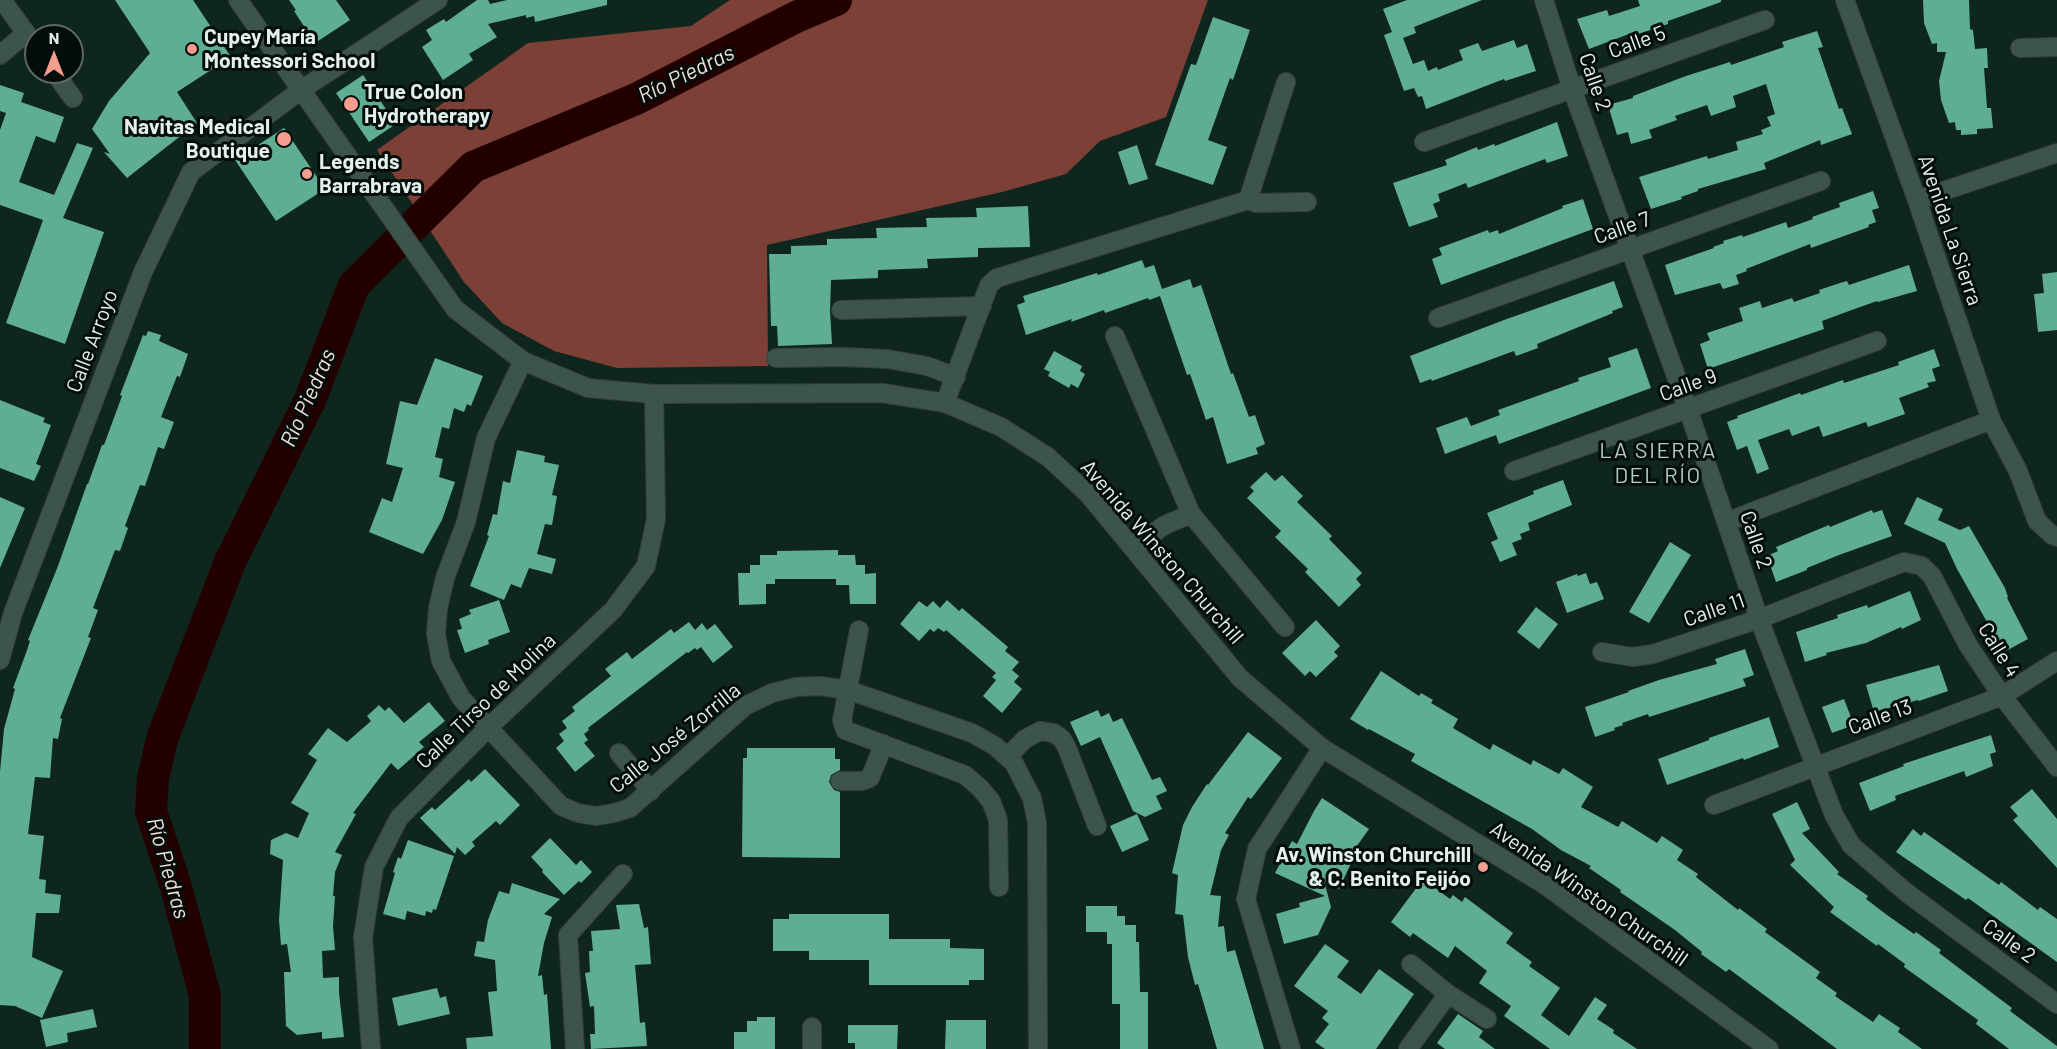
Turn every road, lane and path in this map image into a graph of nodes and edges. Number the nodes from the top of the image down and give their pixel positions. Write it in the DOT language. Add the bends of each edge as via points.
graph roads {
  1 [pos="2,0"];
  2 [pos="238,0"];
  3 [pos="438,0"];
  4 [pos="1544,0"];
  5 [pos="1845,0"];
  6 [pos="1765,20"];
  7 [pos="24,30"];
  8 [pos="24,43"];
  9 [pos="2057,46"];
  10 [pos="2020,48"];
  11 [pos="0,55"];
  12 [pos="1286,82"];
  13 [pos="63,84"];
  14 [pos="1572,89"];
  15 [pos="302,90"];
  16 [pos="73,98"];
  17 [pos="1424,142"];
  18 [pos="2057,153"];
  19 [pos="1821,181"];
  20 [pos="1248,200"];
  21 [pos="1917,200"];
  22 [pos="1307,202"];
  23 [pos="1630,249"];
  24 [pos="982,306"];
  25 [pos="841,310"];
  26 [pos="1438,318"];
  27 [pos="1115,336"];
  28 [pos="1877,341"];
  29 [pos="776,358"];
  30 [pos="523,362"];
  31 [pos="956,376"];
  32 [pos="654,394"];
  33 [pos="945,403"];
  34 [pos="1688,410"];
  35 [pos="1991,420"];
  36 [pos="1514,471"];
  37 [pos="1191,514"];
  38 [pos="1726,522"];
  39 [pos="2057,537"];
  40 [pos="1133,547"];
  41 [pos="1904,562"];
  42 [pos="7,611"];
  43 [pos="1759,619"];
  44 [pos="1285,627"];
  45 [pos="859,630"];
  46 [pos="1602,651"];
  47 [pos="0,660"];
  48 [pos="2057,661"];
  49 [pos="848,690"];
  50 [pos="2002,696"];
  51 [pos="489,727"];
  52 [pos="884,744"];
  53 [pos="1322,748"];
  54 [pos="619,753"];
  55 [pos="1007,757"];
  56 [pos="1815,766"];
  57 [pos="2057,767"];
  58 [pos="840,781"];
  59 [pos="651,791"];
  60 [pos="1714,805"];
  61 [pos="1097,826"];
  62 [pos="623,874"];
  63 [pos="999,887"];
  64 [pos="1411,964"];
  65 [pos="1448,994"];
  66 [pos="2057,1004"];
  67 [pos="1487,1019"];
  68 [pos="812,1027"];
  69 [pos="371,1049"];
  70 [pos="575,1049"];
  71 [pos="812,1049"];
  72 [pos="1038,1049"];
  73 [pos="1291,1049"];
  74 [pos="1408,1049"];
  75 [pos="1769,1049"];
  1 -- 7 [label="street"];
  2 -- 15 [label="street, Avenida Winston Churchill"];
  3 -- 15 [label="street, Calle Arroyo"];
  4 -- 14 [label="street, Calle 2"];
  5 -- 21 [label="street, Avenida La Sierra"];
  6 -- 14 [label="street, Calle 5"];
  8 -- 11 [label="street"];
  9 -- 10 [label="street"];
  12 -- 20 [label="street"];
  13 -- 16 [label="street"];
  14 -- 17 [label="street, Calle 5"];
  14 -- 23 [label="street, Calle 2"];
  15 -- 30 [label="street, Avenida Winston Churchill" via="455,309"];
  15 -- 42 [label="street, Calle Arroyo" via="191,172 143,272"];
  18 -- 21 [label="street"];
  19 -- 23 [label="street, Calle 7"];
  20 -- 22 [label="street"];
  20 -- 24 [label="street" via="997,279 989,285"];
  21 -- 35 [label="street, Avenida La Sierra"];
  23 -- 26 [label="street, Calle 7"];
  23 -- 34 [label="street, Calle 2"];
  24 -- 25 [label="street"];
  24 -- 31 [label="street"];
  27 -- 37 [label="street"];
  28 -- 34 [label="street, Calle 9"];
  29 -- 31 [label="street" via="886,359"];
  30 -- 32 [label="street, Avenida Winston Churchill" via="588,388"];
  30 -- 51 [label="street, Calle José Zorrilla" via="486,438 466,522 438,608 436,634 441,661 461,698"];
  31 -- 33 [label="street"];
  32 -- 33 [label="street, Avenida Winston Churchill" via="882,393"];
  32 -- 51 [label="street, Calle Tirso de Molina" via="656,519 646,566 613,610"];
  33 -- 40 [label="street, Avenida Winston Churchill" via="1000,427 1047,457 1088,494"];
  34 -- 36 [label="street, Calle 9"];
  34 -- 38 [label="street, Calle 2"];
  35 -- 38 [label="street"];
  35 -- 39 [label="street, Avenida La Sierra" via="2018,471 2037,520"];
  37 -- 40 [label="street" via="1165,525"];
  37 -- 44 [label="street"];
  38 -- 43 [label="street, Calle 2"];
  40 -- 53 [label="street, Avenida Winston Churchill" via="1240,678"];
  41 -- 43 [label="street, Calle 11"];
  41 -- 50 [label="street, Calle 4" via="1922,567 1932,576 1968,645"];
  42 -- 47 [label="street, Calle Arroyo"];
  43 -- 46 [label="street, Calle 11" via="1653,654 1633,657"];
  43 -- 56 [label="street, Calle 2"];
  45 -- 49 [label="street"];
  48 -- 50 [label="street, Calle 13"];
  49 -- 52 [label="street" via="842,720 845,730"];
  49 -- 55 [label="street, Calle José Zorrilla" via="972,733"];
  49 -- 59 [label="street, Calle José Zorrilla" via="796,687 746,706"];
  50 -- 56 [label="street, Calle 13"];
  50 -- 57 [label="street, Calle 4"];
  51 -- 59 [label="street, Calle José Zorrilla" via="561,806 578,813 614,813 630,808"];
  51 -- 69 [label="street, Calle Tirso de Molina" via="399,818 374,867 363,938"];
  52 -- 58 [label="street" via="870,778"];
  52 -- 63 [label="street" via="965,775 992,801 998,820"];
  53 -- 73 [label="street" via="1257,849 1246,899"];
  53 -- 75 [label="street, Avenida Winston Churchill" via="1545,885"];
  54 -- 59 [label="street"];
  55 -- 61 [label="street" via="1040,731 1062,739"];
  55 -- 72 [label="street, Calle José Zorrilla" via="1032,798 1037,823"];
  56 -- 60 [label="street, Calle 13"];
  56 -- 66 [label="street, Calle 2" via="1834,815 1851,845 1907,893"];
  62 -- 70 [label="street" via="568,935"];
  64 -- 65 [label="street"];
  65 -- 67 [label="street"];
  65 -- 74 [label="street"];
  68 -- 71 [label="street"];
}
